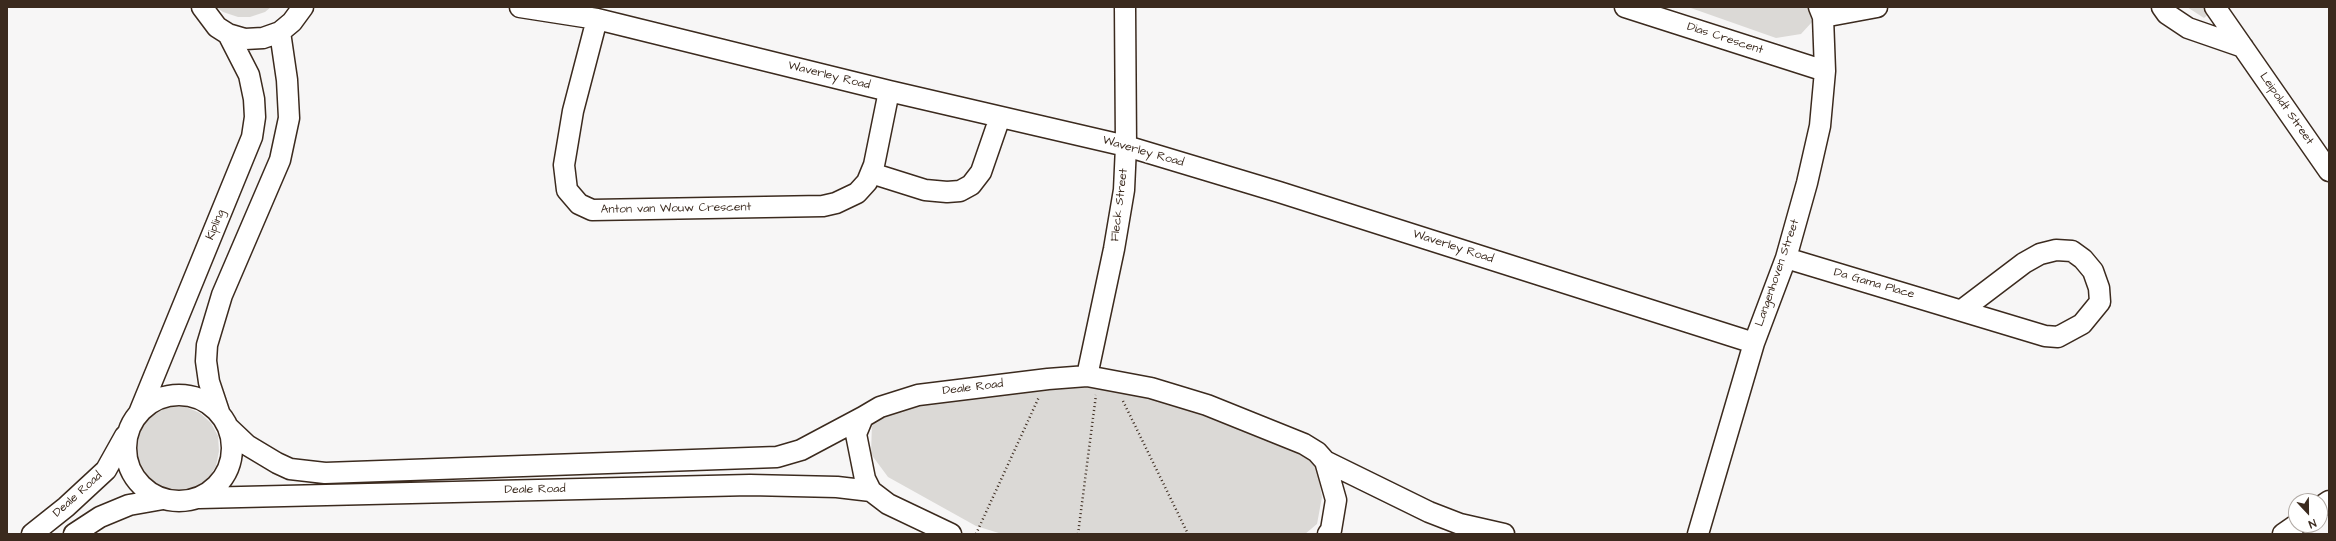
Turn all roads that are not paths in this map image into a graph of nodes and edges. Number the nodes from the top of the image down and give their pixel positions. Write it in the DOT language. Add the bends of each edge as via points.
graph roads {
  1 [pos="188,7"];
  2 [pos="520,7"];
  3 [pos="1125,7"];
  4 [pos="1625,7"];
  5 [pos="1877,7"];
  6 [pos="2162,7"];
  7 [pos="2215,7"];
  8 [pos="304,8"];
  9 [pos="204,12"];
  10 [pos="1821,12"];
  11 [pos="597,19"];
  12 [pos="280,32"];
  13 [pos="228,34"];
  14 [pos="2243,47"];
  15 [pos="1826,71"];
  16 [pos="889,91"];
  17 [pos="1000,117"];
  18 [pos="1126,146"];
  19 [pos="2329,171"];
  20 [pos="871,173"];
  21 [pos="1786,258"];
  22 [pos="1962,310"];
  23 [pos="1754,343"];
  24 [pos="1099,378"];
  25 [pos="863,416"];
  26 [pos="224,420"];
  27 [pos="134,421"];
  28 [pos="1325,461"];
  29 [pos="871,491"];
  30 [pos="198,498"];
  31 [pos="164,499"];
  32 [pos="941,532"];
  33 [pos="32,534"];
  34 [pos="74,534"];
  35 [pos="1328,534"];
  36 [pos="1504,534"];
  37 [pos="1698,534"];
  1 -- 9 [label="street"];
  2 -- 11 [label="street, Waverley Road"];
  3 -- 18 [label="street, Fleck Street"];
  4 -- 15 [label="street, Dias Crescent"];
  5 -- 10 [label="street"];
  6 -- 14 [label="street" via="2167,14 2188,28"];
  7 -- 14 [label="street, Leipoldt Street"];
  8 -- 12 [label="street"];
  9 -- 13 [label="street"];
  10 -- 15 [label="street, Langenhoven Street"];
  11 -- 16 [label="street, Waverley Road"];
  11 -- 20 [label="street, Anton van Wouw Crescent" via="573,111 564,165 567,190 579,204 592,210 608,212 823,206 857,193"];
  12 -- 13 [label="street" via="251,39"];
  12 -- 26 [label="street" via="289,118 280,160 222,295 210,333 206,361 209,382"];
  13 -- 27 [label="street, Kipling" via="249,75 255,117 252,137"];
  14 -- 19 [label="street, Leipoldt Street"];
  15 -- 21 [label="street, Langenhoven Street" via="1820,126"];
  16 -- 17 [label="street, Waverley Road"];
  16 -- 20 [label="street, Anton van Wouw Crescent"];
  17 -- 18 [label="street, Waverley Road"];
  17 -- 20 [label="street" via="981,172 971,185 960,191 925,190"];
  18 -- 23 [label="street, Waverley Road"];
  18 -- 24 [label="street, Fleck Street" via="1124,190"];
  21 -- 22 [label="street, Da Gama Place"];
  21 -- 23 [label="street, Langenhoven Street"];
  22 -- 22 [label="street, Da Gama Place" via="2024,263 2040,254 2056,250 2072,251 2083,259 2093,272 2099,288 2100,302 2095,310 2082,324 2058,337 2022,331"];
  23 -- 37 [label="street, Langenhoven Street"];
  24 -- 25 [label="street, Deale Road" via="1048,379 918,395 880,407"];
  24 -- 28 [label="street, Deale Road" via="1151,388 1207,405 1304,444"];
  25 -- 26 [label="street, Deale Road" via="802,450 777,456 325,473 290,469 277,463 248,445"];
  25 -- 29 [label="street" via="856,434 865,479"];
  26 -- 27 [label="street" via="205,401 188,395 170,396 152,402"];
  26 -- 30 [label="street" via="232,443 231,460 224,476 213,489"];
  27 -- 31 [label="street" via="124,447 130,468 135,479 148,491"];
  27 -- 33 [label="street, Deale Road" via="106,470"];
  28 -- 35 [label="street" via="1336,500 1331,530"];
  28 -- 36 [label="street, Deale Road" via="1429,512 1460,524"];
  29 -- 30 [label="street, Deale Road" via="837,487 750,485"];
  29 -- 32 [label="street" via="888,504"];
  30 -- 31 [label="street" via="181,501"];
  31 -- 34 [label="street" via="129,505 100,517"];
}
